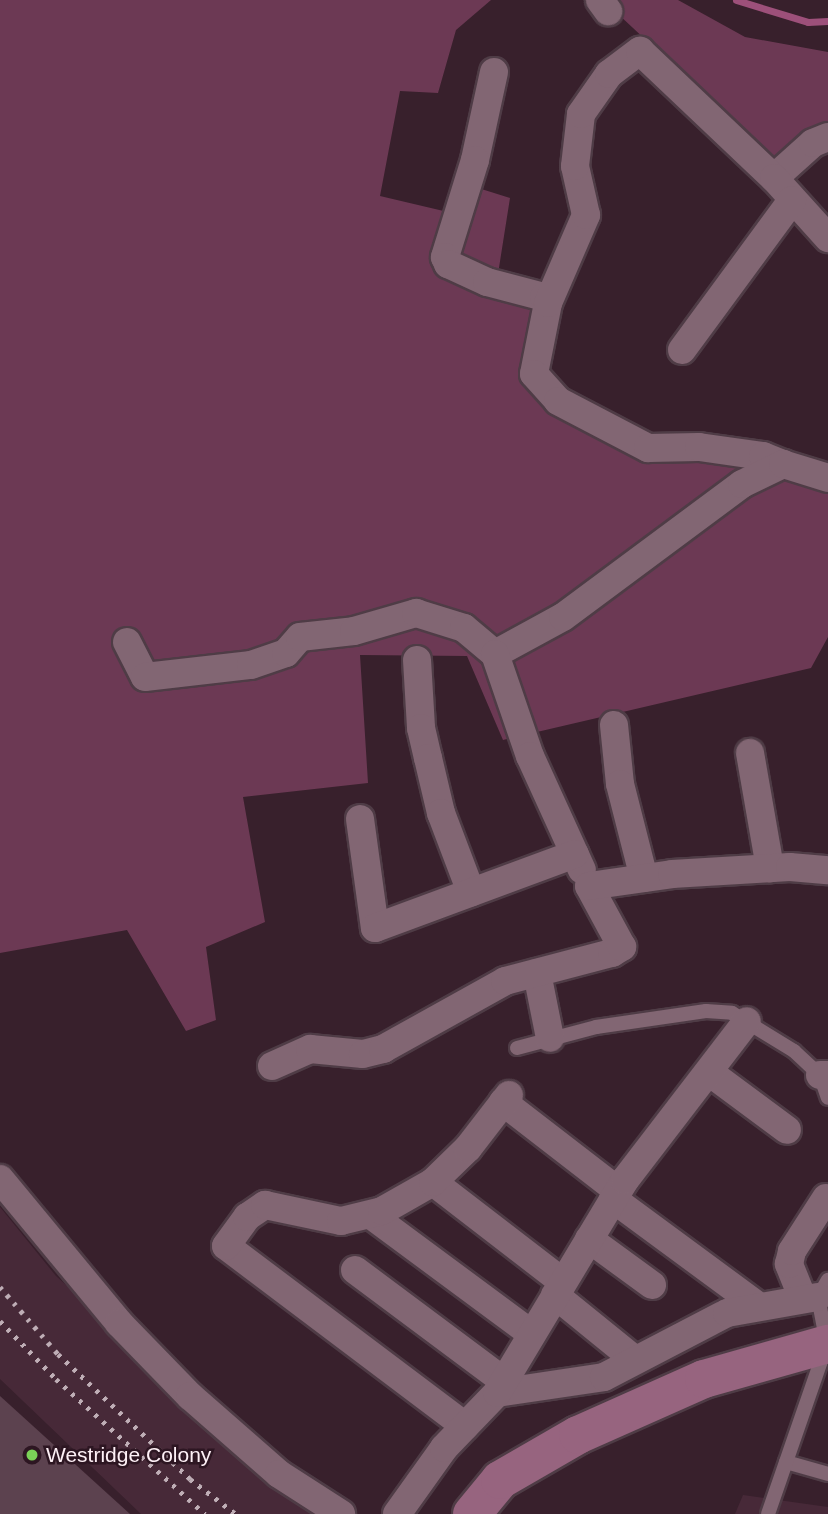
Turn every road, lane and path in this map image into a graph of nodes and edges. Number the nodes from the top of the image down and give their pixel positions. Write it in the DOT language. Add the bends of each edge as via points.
graph roads {
  1 [pos="494,72"];
  2 [pos="828,137"];
  3 [pos="774,178"];
  4 [pos="792,200"];
  5 [pos="828,238"];
  6 [pos="548,303"];
  7 [pos="681,350"];
  8 [pos="783,464"];
  9 [pos="828,478"];
  10 [pos="127,642"];
  11 [pos="495,654"];
  12 [pos="417,660"];
  13 [pos="614,725"];
  14 [pos="750,752"];
  15 [pos="360,819"];
  16 [pos="575,854"];
  17 [pos="770,868"];
  18 [pos="828,870"];
  19 [pos="644,878"];
  20 [pos="589,886"];
  21 [pos="471,892"];
  22 [pos="537,973"];
  23 [pos="747,1021"];
  24 [pos="550,1038"];
  25 [pos="517,1048"];
  26 [pos="272,1066"];
  27 [pos="709,1072"];
  28 [pos="825,1083"];
  29 [pos="787,1130"];
  30 [pos="0,1180"];
  31 [pos="433,1182"];
  32 [pos="616,1195"];
  33 [pos="826,1198"];
  34 [pos="371,1215"];
  35 [pos="589,1239"];
  36 [pos="355,1270"];
  37 [pos="652,1285"];
  38 [pos="559,1289"];
  39 [pos="816,1292"];
  40 [pos="758,1306"];
  41 [pos="532,1334"];
  42 [pos="827,1344"];
  43 [pos="635,1360"];
  44 [pos="500,1387"];
  45 [pos="465,1426"];
  46 [pos="786,1462"];
  47 [pos="828,1474"];
  48 [pos="341,1514"];
  49 [pos="397,1514"];
  50 [pos="472,1514"];
  51 [pos="768,1514"];
  1 -- 6 [label="street" via="475,160 445,257 456,270 544,297"];
  2 -- 3 [label="street" via="813,143"];
  3 -- 4 [label="street"];
  3 -- 6 [label="street" via="640,51 635,53 593,92 581,114 575,166 586,215"];
  4 -- 5 [label="street"];
  4 -- 7 [label="street"];
  6 -- 8 [label="street" via="534,374 558,401 648,448 699,447 764,456"];
  8 -- 9 [label="street"];
  8 -- 11 [label="street" via="742,484 564,617"];
  10 -- 11 [label="street" via="145,677 251,665 286,653 300,637 354,631 416,613 464,628"];
  11 -- 16 [label="street" via="530,756"];
  12 -- 21 [label="street" via="425,748 441,813"];
  13 -- 19 [label="street" via="620,783"];
  14 -- 17 [label="street"];
  15 -- 21 [label="street" via="375,928"];
  16 -- 20 [label="street"];
  16 -- 21 [label="street"];
  17 -- 18 [label="street"];
  17 -- 19 [label="street"];
  19 -- 20 [label="street"];
  20 -- 22 [label="street" via="622,947"];
  22 -- 24 [label="street"];
  22 -- 26 [label="street" via="505,982 383,1049 363,1054 310,1049"];
  23 -- 24 [label="lane" via="732,1013 706,1011"];
  23 -- 27 [label="street"];
  23 -- 28 [label="lane" via="794,1051"];
  24 -- 25 [label="lane"];
  27 -- 29 [label="street"];
  27 -- 32 [label="street"];
  30 -- 48 [label="street" via="118,1322 190,1396 279,1474"];
  31 -- 32 [label="street" via="506,1099"];
  31 -- 34 [label="street"];
  31 -- 38 [label="street"];
  32 -- 35 [label="street"];
  32 -- 40 [label="street"];
  33 -- 39 [label="street" via="792,1251 789,1265"];
  34 -- 41 [label="street"];
  34 -- 45 [label="street" via="341,1221 265,1205 247,1217 226,1246"];
  35 -- 37 [label="street"];
  35 -- 38 [label="street"];
  36 -- 44 [label="street"];
  38 -- 41 [label="street"];
  38 -- 43 [label="street"];
  39 -- 40 [label="street"];
  39 -- 42 [label="lane"];
  40 -- 43 [label="street" via="727,1313"];
  41 -- 44 [label="street"];
  42 -- 46 [label="lane"];
  42 -- 50 [label="street" via="704,1379 578,1435 500,1480"];
  43 -- 44 [label="street" via="604,1377"];
  44 -- 45 [label="street"];
  45 -- 49 [label="street"];
  46 -- 47 [label="lane"];
  46 -- 51 [label="lane"];
}
